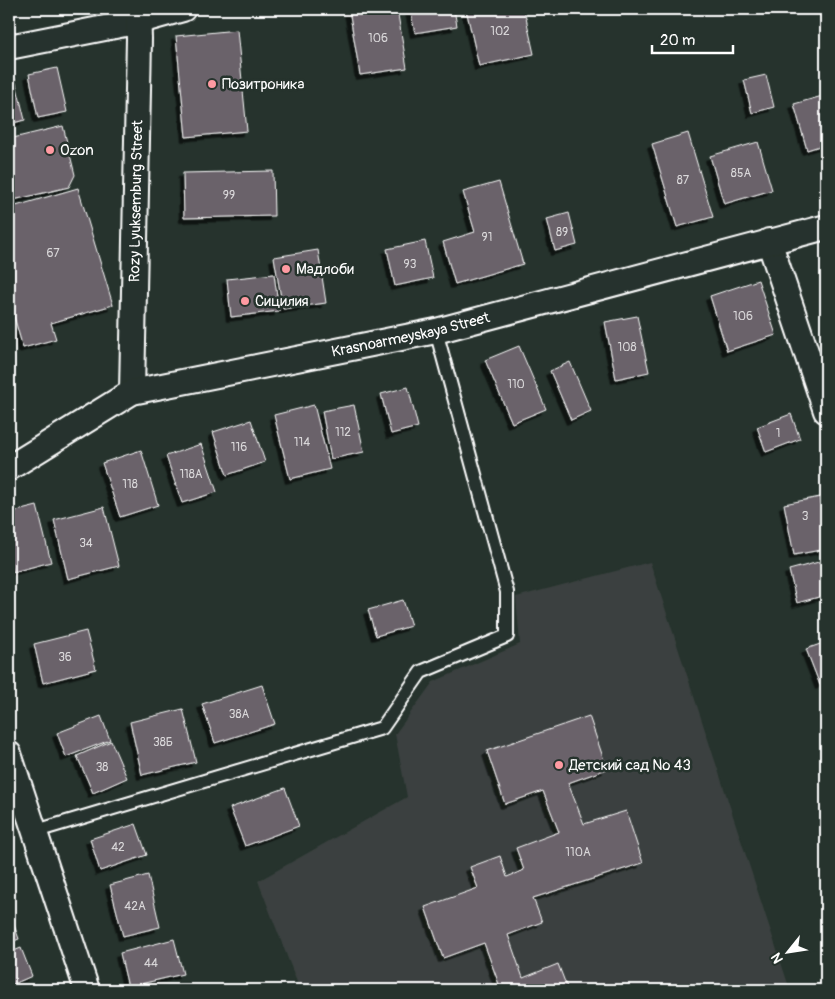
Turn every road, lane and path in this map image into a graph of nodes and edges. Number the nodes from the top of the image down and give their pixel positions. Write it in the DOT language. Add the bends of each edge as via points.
graph roads {
  1 [pos="183,9"];
  2 [pos="139,15"];
  3 [pos="9,47"];
  4 [pos="826,227"];
  5 [pos="769,241"];
  6 [pos="436,331"];
  7 [pos="132,392"];
  8 [pos="826,411"];
  9 [pos="9,468"];
  10 [pos="9,754"];
  11 [pos="34,832"];
  12 [pos="87,990"];
  1 -- 2 [label="street"];
  2 -- 3 [label="street"];
  2 -- 7 [label="street, Rozy Lyuksemburg Street"];
  4 -- 5 [label="street, Krasnoarmeyskaya Street"];
  5 -- 6 [label="street, Krasnoarmeyskaya Street"];
  5 -- 8 [label="street"];
  6 -- 7 [label="street, Krasnoarmeyskaya Street"];
  6 -- 11 [label="lane" via="507,592 507,636 421,672 382,728"];
  7 -- 9 [label="street, Krasnoarmeyskaya Street"];
  10 -- 11 [label="street"];
  11 -- 12 [label="street"];
}
